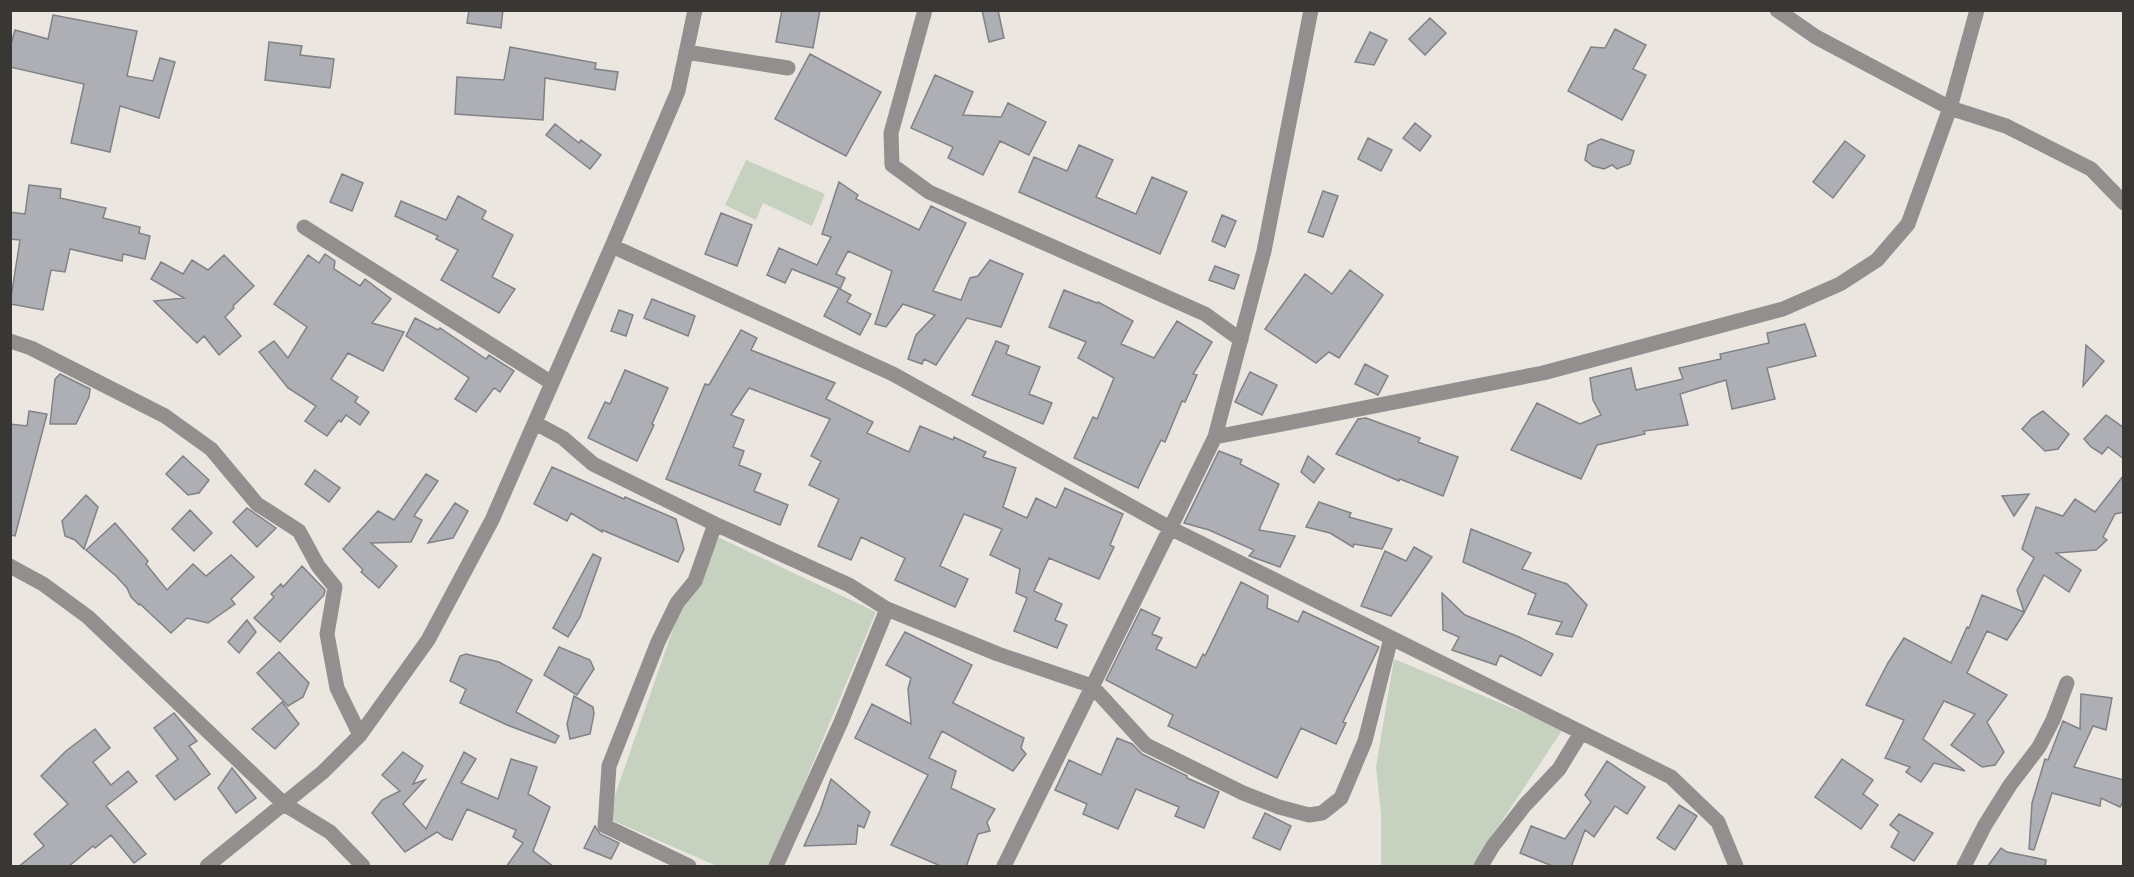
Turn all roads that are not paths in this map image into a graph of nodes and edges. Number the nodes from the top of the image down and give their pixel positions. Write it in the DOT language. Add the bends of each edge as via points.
graph roads {
  1 [pos="695,10"];
  2 [pos="926,10"];
  3 [pos="1311,10"];
  4 [pos="1777,10"];
  5 [pos="1977,10"];
  6 [pos="686,52"];
  7 [pos="788,68"];
  8 [pos="1950,108"];
  9 [pos="2124,203"];
  10 [pos="304,227"];
  11 [pos="612,246"];
  12 [pos="1241,340"];
  13 [pos="10,341"];
  14 [pos="552,383"];
  15 [pos="535,423"];
  16 [pos="1215,437"];
  17 [pos="715,524"];
  18 [pos="1170,528"];
  19 [pos="10,566"];
  20 [pos="887,609"];
  21 [pos="1391,638"];
  22 [pos="2067,683"];
  23 [pos="1092,686"];
  24 [pos="1581,733"];
  25 [pos="360,735"];
  26 [pos="284,804"];
  27 [pos="207,867"];
  28 [pos="363,867"];
  29 [pos="689,867"];
  30 [pos="777,867"];
  31 [pos="1004,867"];
  32 [pos="1481,867"];
  33 [pos="1736,867"];
  34 [pos="1964,867"];
  1 -- 6 [label="street"];
  2 -- 12 [label="street" via="891,133 892,165 929,192 1205,314"];
  3 -- 12 [label="street" via="1264,251"];
  4 -- 8 [label="street" via="1816,37"];
  5 -- 8 [label="street"];
  6 -- 7 [label="street"];
  6 -- 11 [label="street" via="678,91"];
  8 -- 9 [label="street" via="2006,126 2091,169"];
  8 -- 16 [label="street" via="1908,224 1877,260 1840,284 1783,309 1543,373"];
  10 -- 14 [label="street"];
  11 -- 14 [label="street"];
  11 -- 18 [label="street" via="892,374"];
  12 -- 16 [label="street"];
  13 -- 25 [label="street" via="165,416 212,449 257,504 299,531 335,587 327,634 337,688"];
  14 -- 15 [label="street"];
  15 -- 17 [label="street" via="563,438 592,464"];
  15 -- 25 [label="street" via="492,520 428,640"];
  16 -- 18 [label="street"];
  17 -- 20 [label="street" via="849,585"];
  17 -- 29 [label="street" via="695,581 677,603 658,642 609,766 605,826"];
  18 -- 21 [label="street"];
  18 -- 23 [label="street"];
  19 -- 26 [label="street" via="88,617"];
  20 -- 23 [label="street" via="998,654"];
  20 -- 30 [label="street"];
  21 -- 23 [label="street" via="1365,741 1341,798 1316,814 1279,807 1243,793 1146,745"];
  21 -- 24 [label="street"];
  22 -- 34 [label="street" via="2039,747 1985,825"];
  23 -- 31 [label="street"];
  24 -- 32 [label="street" via="1559,769 1493,846"];
  24 -- 33 [label="street" via="1671,777 1718,822"];
  25 -- 26 [label="street"];
  26 -- 27 [label="street"];
  26 -- 28 [label="street" via="330,832"];
}
